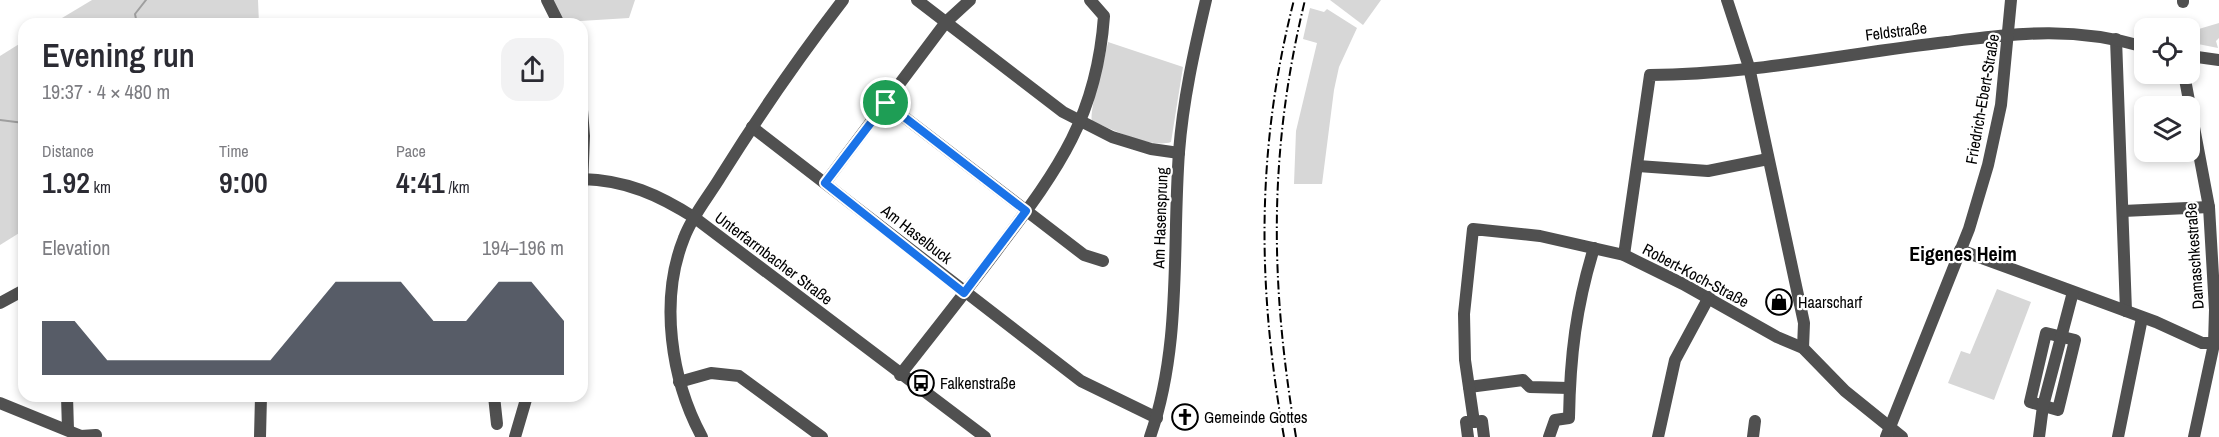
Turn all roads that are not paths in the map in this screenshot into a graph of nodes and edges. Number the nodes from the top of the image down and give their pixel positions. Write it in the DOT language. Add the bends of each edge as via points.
graph roads {
  1 [pos="547,0"];
  2 [pos="843,0"];
  3 [pos="917,0"];
  4 [pos="970,0"];
  5 [pos="1090,0"];
  6 [pos="1206,0"];
  7 [pos="1727,0"];
  8 [pos="2011,0"];
  9 [pos="556,18"];
  10 [pos="946,22"];
  11 [pos="2010,34"];
  12 [pos="2116,39"];
  13 [pos="2134,44"];
  14 [pos="2200,57"];
  15 [pos="2219,60"];
  16 [pos="1749,67"];
  17 [pos="2186,84"];
  18 [pos="886,103"];
  19 [pos="1080,122"];
  20 [pos="752,127"];
  21 [pos="1179,153"];
  22 [pos="1768,159"];
  23 [pos="1638,166"];
  24 [pos="588,182"];
  25 [pos="825,183"];
  26 [pos="2209,207"];
  27 [pos="1026,211"];
  28 [pos="2123,211"];
  29 [pos="695,218"];
  30 [pos="1594,248"];
  31 [pos="1960,250"];
  32 [pos="1624,255"];
  33 [pos="1103,261"];
  34 [pos="2073,292"];
  35 [pos="964,293"];
  36 [pos="18,296"];
  37 [pos="1708,297"];
  38 [pos="0,303"];
  39 [pos="2126,311"];
  40 [pos="2142,318"];
  41 [pos="2216,344"];
  42 [pos="1803,348"];
  43 [pos="900,375"];
  44 [pos="679,382"];
  45 [pos="1469,387"];
  46 [pos="1569,388"];
  47 [pos="67,402"];
  48 [pos="261,402"];
  49 [pos="494,402"];
  50 [pos="525,402"];
  51 [pos="0,403"];
  52 [pos="1157,418"];
  53 [pos="1755,421"];
  54 [pos="1474,422"];
  55 [pos="496,424"];
  56 [pos="68,430"];
  57 [pos="1888,433"];
  58 [pos="96,435"];
  59 [pos="976,435"];
  60 [pos="260,437"];
  61 [pos="515,437"];
  62 [pos="702,437"];
  63 [pos="822,437"];
  64 [pos="1150,437"];
  65 [pos="1468,437"];
  66 [pos="1484,437"];
  67 [pos="1549,437"];
  68 [pos="1658,437"];
  69 [pos="1753,437"];
  70 [pos="1902,437"];
  71 [pos="2038,437"];
  72 [pos="2118,437"];
  73 [pos="2194,437"];
  1 -- 9 [label="street"];
  2 -- 20 [label="street" via="797,59"];
  3 -- 10 [label="street"];
  4 -- 10 [label="street"];
  5 -- 19 [label="street" via="1104,16 1104,24 1097,70"];
  6 -- 21 [label="street, Am Hasensprung" via="1190,70"];
  7 -- 16 [label="street"];
  8 -- 11 [label="street, Friedrich-Ebert-Straße"];
  10 -- 18 [label="street"];
  10 -- 19 [label="street"];
  11 -- 12 [label="street, Feldstraße" via="2061,32"];
  11 -- 16 [label="street, Feldstraße"];
  11 -- 31 [label="street, Friedrich-Ebert-Straße" via="1993,145"];
  12 -- 13 [label="street, Feldstraße"];
  12 -- 28 [label="street"];
  14 -- 15 [label="street"];
  16 -- 22 [label="street"];
  16 -- 23 [label="street, Feldstraße" via="1688,75 1650,75"];
  17 -- 26 [label="street, Damaschkestraße"];
  18 -- 25 [label="street"];
  18 -- 27 [label="street"];
  19 -- 21 [label="street" via="1112,137"];
  19 -- 27 [label="street" via="1061,162"];
  20 -- 25 [label="street, Am Haselbuck"];
  20 -- 29 [label="street"];
  21 -- 52 [label="street, Am Hasensprung" via="1171,344"];
  22 -- 23 [label="street" via="1708,171"];
  22 -- 42 [label="street" via="1804,323"];
  23 -- 32 [label="street"];
  24 -- 29 [label="street, Unterfarrnbacher Straße" via="609,180 649,192"];
  25 -- 35 [label="street, Am Haselbuck"];
  26 -- 28 [label="street"];
  26 -- 41 [label="street, Damaschkestraße"];
  27 -- 33 [label="street" via="1084,255"];
  27 -- 35 [label="street"];
  28 -- 39 [label="street"];
  29 -- 43 [label="street, Unterfarrnbacher Straße"];
  29 -- 44 [label="street" via="684,238 674,286 673,341"];
  30 -- 32 [label="street, Robert-Koch-Straße"];
  30 -- 45 [label="street, Robert-Koch-Straße" via="1540,236 1473,229 1464,314"];
  30 -- 46 [label="street" via="1575,326"];
  31 -- 34 [label="street"];
  31 -- 57 [label="street, Friedrich-Ebert-Straße"];
  32 -- 37 [label="street, Robert-Koch-Straße"];
  34 -- 39 [label="street"];
  34 -- 71 [label="street"];
  35 -- 43 [label="street"];
  35 -- 52 [label="street, Am Haselbuck" via="1081,381"];
  36 -- 38 [label="street"];
  37 -- 42 [label="street, Robert-Koch-Straße"];
  37 -- 68 [label="street" via="1675,360"];
  39 -- 40 [label="street"];
  40 -- 41 [label="street" via="2202,343"];
  40 -- 72 [label="street"];
  41 -- 73 [label="street, Damaschkestraße"];
  42 -- 57 [label="street, Robert-Koch-Straße"];
  43 -- 59 [label="street, Unterfarrnbacher Straße"];
  44 -- 62 [label="street"];
  44 -- 63 [label="street" via="711,373 739,376"];
  45 -- 46 [label="street" via="1523,380 1530,387"];
  45 -- 54 [label="street"];
  46 -- 67 [label="street" via="1569,418 1555,420"];
  47 -- 56 [label="street"];
  48 -- 60 [label="street"];
  49 -- 55 [label="street"];
  50 -- 61 [label="street"];
  51 -- 56 [label="street"];
  52 -- 64 [label="street, Am Hasensprung"];
  53 -- 69 [label="street"];
  54 -- 65 [label="street" via="1466,422"];
  54 -- 66 [label="street" via="1482,421"];
  56 -- 58 [label="street" via="81,436"];
  57 -- 70 [label="street, Robert-Koch-Straße"];
}
